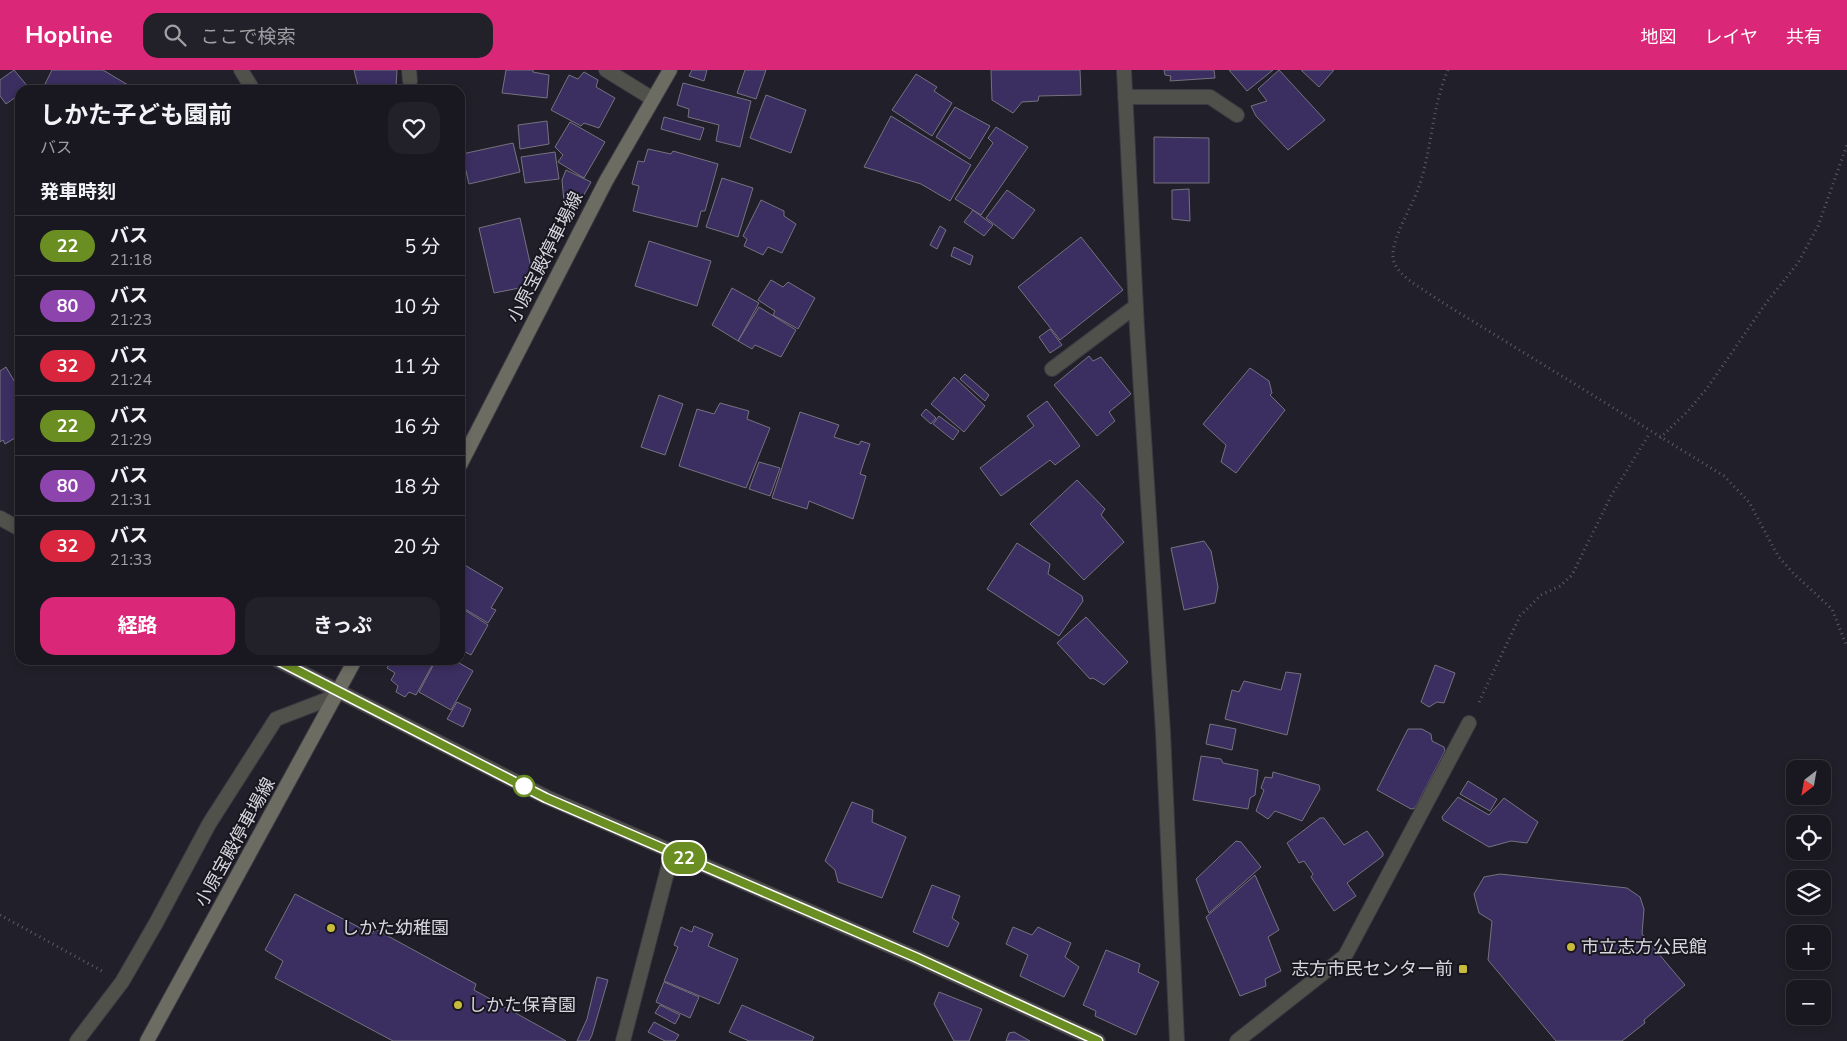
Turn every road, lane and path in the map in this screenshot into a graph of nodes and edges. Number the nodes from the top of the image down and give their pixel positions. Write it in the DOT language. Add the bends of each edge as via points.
graph roads {
  1 [pos="241,70"];
  2 [pos="606,70"];
  3 [pos="670,70"];
  4 [pos="1124,70"];
  5 [pos="1448,70"];
  6 [pos="249,85"];
  7 [pos="1125,97"];
  8 [pos="653,100"];
  9 [pos="1237,115"];
  10 [pos="1847,145"];
  11 [pos="1136,306"];
  12 [pos="1052,369"];
  13 [pos="1650,433"];
  14 [pos="1660,438"];
  15 [pos="465,454"];
  16 [pos="0,518"];
  17 [pos="15,526"];
  18 [pos="1847,647"];
  19 [pos="286,665"];
  20 [pos="352,665"];
  21 [pos="337,694"];
  22 [pos="1469,723"];
  23 [pos="672,853"];
  24 [pos="0,915"];
  25 [pos="122,982"];
  26 [pos="77,1041"];
  27 [pos="147,1041"];
  28 [pos="623,1041"];
  29 [pos="1098,1041"];
  30 [pos="1177,1041"];
  31 [pos="1237,1041"];
  1 -- 6 [label="street"];
  2 -- 8 [label="street"];
  3 -- 8 [label="main road, 小原宝殿停車場線"];
  4 -- 7 [label="street"];
  5 -- 13 [label="path" via="1436,106 1419,188 1395,244 1393,257 1398,270"];
  7 -- 9 [label="street" via="1210,97"];
  7 -- 11 [label="street"];
  8 -- 15 [label="main road, 小原宝殿停車場線" via="606,181"];
  10 -- 14 [label="path" via="1818,226 1798,263 1761,309 1708,387"];
  11 -- 12 [label="street"];
  11 -- 30 [label="street" via="1163,732"];
  13 -- 14 [label="path"];
  13 -- 22 [label="path" via="1611,496 1572,575 1560,586 1541,595 1520,616"];
  14 -- 18 [label="path" via="1724,476 1749,502 1778,556 1832,609"];
  16 -- 17 [label="street"];
  19 -- 21 [label="street"];
  20 -- 21 [label="main road, 小原宝殿停車場線"];
  21 -- 23 [label="street" via="546,798"];
  21 -- 25 [label="street" via="276,719 209,824"];
  21 -- 27 [label="main road, 小原宝殿停車場線"];
  22 -- 31 [label="street" via="1345,956"];
  23 -- 28 [label="street"];
  23 -- 29 [label="street" via="906,953"];
  24 -- 25 [label="path"];
  25 -- 26 [label="street"];
}
